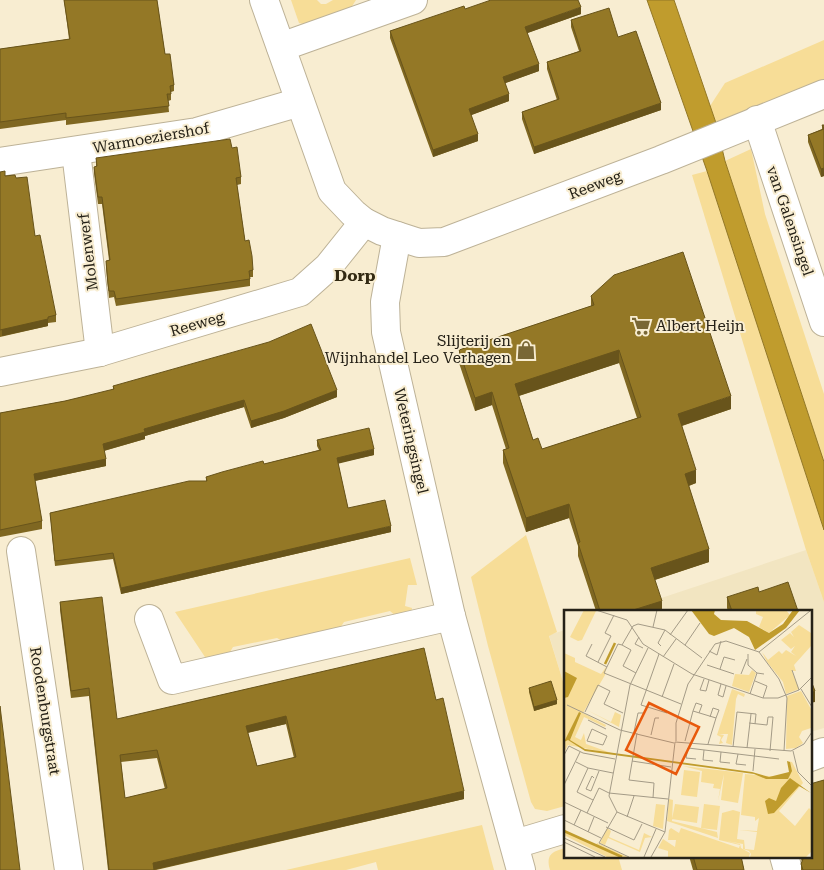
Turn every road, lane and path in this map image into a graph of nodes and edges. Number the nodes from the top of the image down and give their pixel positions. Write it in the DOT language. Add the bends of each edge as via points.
graph roads {
  1 [pos="264,0"];
  2 [pos="413,0"];
  3 [pos="380,6"];
  4 [pos="281,47"];
  5 [pos="824,94"];
  6 [pos="300,102"];
  7 [pos="756,120"];
  8 [pos="76,152"];
  9 [pos="0,162"];
  10 [pos="364,222"];
  11 [pos="397,236"];
  12 [pos="824,322"];
  13 [pos="100,352"];
  14 [pos="0,372"];
  15 [pos="21,551"];
  16 [pos="451,616"];
  17 [pos="149,619"];
  18 [pos="564,829"];
  19 [pos="514,844"];
  20 [pos="69,870"];
  21 [pos="521,870"];
  1 -- 4 [label="street"];
  2 -- 3 [label="street"];
  3 -- 4 [label="street"];
  4 -- 6 [label="street"];
  5 -- 7 [label="street, Reeweg"];
  6 -- 8 [label="street, Warmoeziershof" via="197,132"];
  6 -- 10 [label="street, Reeweg" via="332,191"];
  7 -- 11 [label="street, Reeweg" via="444,242 419,243"];
  7 -- 12 [label="street, van Galensingel"];
  8 -- 9 [label="street, Warmoeziershof"];
  8 -- 13 [label="street, Molenwerf"];
  10 -- 11 [label="street, Reeweg"];
  10 -- 13 [label="street, Reeweg" via="328,267 300,292"];
  11 -- 16 [label="street, Weteringsingel" via="385,302 386,332"];
  13 -- 14 [label="street, Reeweg"];
  15 -- 20 [label="street, Roodenburgstraat"];
  16 -- 17 [label="street" via="172,680"];
  16 -- 19 [label="street, Weteringsingel"];
  18 -- 19 [label="street"];
  19 -- 21 [label="street, Weteringsingel"];
}
